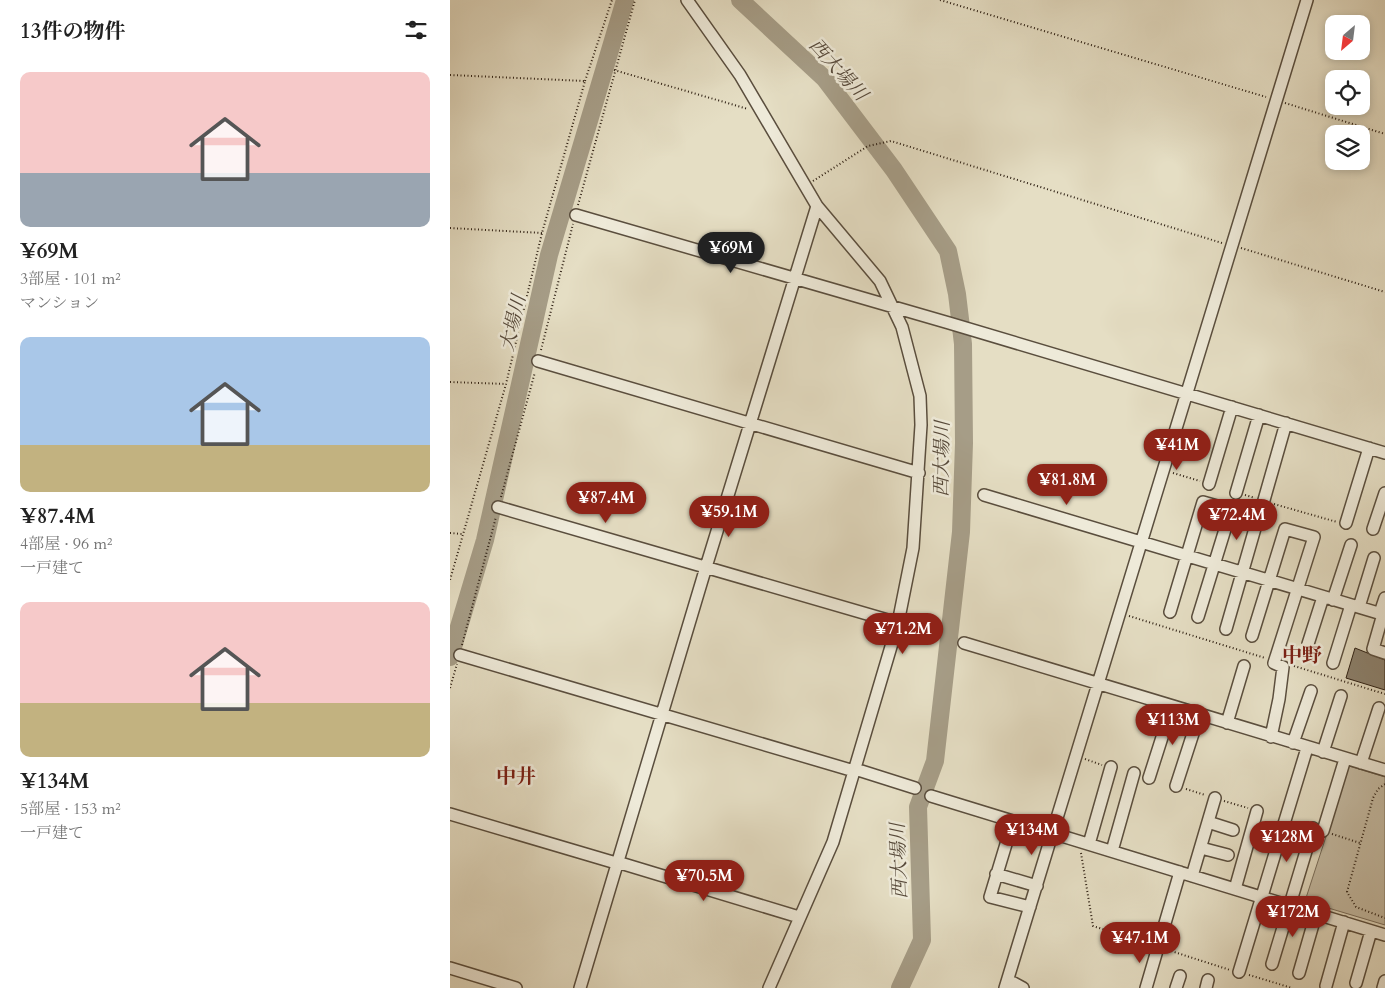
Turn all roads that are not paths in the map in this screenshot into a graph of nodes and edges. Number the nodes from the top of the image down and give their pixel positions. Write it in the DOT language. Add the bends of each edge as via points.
graph roads {
  1 [pos="687,0"];
  2 [pos="1307,0"];
  3 [pos="817,206"];
  4 [pos="576,215"];
  5 [pos="795,279"];
  6 [pos="894,307"];
  7 [pos="538,361"];
  8 [pos="1187,393"];
  9 [pos="1232,407"];
  10 [pos="1259,415"];
  11 [pos="1286,423"];
  12 [pos="751,424"];
  13 [pos="1369,448"];
  14 [pos="1385,453"];
  15 [pos="919,473"];
  16 [pos="1209,484"];
  17 [pos="1236,493"];
  18 [pos="1385,493"];
  19 [pos="984,495"];
  20 [pos="1264,500"];
  21 [pos="498,507"];
  22 [pos="1258,518"];
  23 [pos="1346,523"];
  24 [pos="1373,529"];
  25 [pos="1141,542"];
  26 [pos="1351,546"];
  27 [pos="1186,556"];
  28 [pos="1374,558"];
  29 [pos="1214,564"];
  30 [pos="706,567"];
  31 [pos="1242,572"];
  32 [pos="1269,581"];
  33 [pos="1296,589"];
  34 [pos="1328,598"];
  35 [pos="1385,598"];
  36 [pos="1355,606"];
  37 [pos="1170,612"];
  38 [pos="1383,614"];
  39 [pos="1198,617"];
  40 [pos="898,623"];
  41 [pos="1226,629"];
  42 [pos="1252,636"];
  43 [pos="964,643"];
  44 [pos="1308,644"];
  45 [pos="1385,652"];
  46 [pos="460,655"];
  47 [pos="1333,663"];
  48 [pos="1244,666"];
  49 [pos="1098,684"];
  50 [pos="1311,690"];
  51 [pos="1341,696"];
  52 [pos="1172,706"];
  53 [pos="1379,708"];
  54 [pos="662,714"];
  55 [pos="1199,714"];
  56 [pos="1227,724"];
  57 [pos="1271,737"];
  58 [pos="1293,744"];
  59 [pos="1307,748"];
  60 [pos="1323,752"];
  61 [pos="1345,759"];
  62 [pos="1361,763"];
  63 [pos="1111,767"];
  64 [pos="854,770"];
  65 [pos="1385,770"];
  66 [pos="1134,773"];
  67 [pos="1149,778"];
  68 [pos="1176,786"];
  69 [pos="915,788"];
  70 [pos="931,796"];
  71 [pos="1216,798"];
  72 [pos="1257,811"];
  73 [pos="450,814"];
  74 [pos="1013,821"];
  75 [pos="1208,822"];
  76 [pos="1233,830"];
  77 [pos="1053,833"];
  78 [pos="1089,844"];
  79 [pos="1201,848"];
  80 [pos="1112,851"];
  81 [pos="1228,855"];
  82 [pos="616,863"];
  83 [pos="1180,872"];
  84 [pos="996,874"];
  85 [pos="1192,876"];
  86 [pos="1037,886"];
  87 [pos="1235,889"];
  88 [pos="1262,898"];
  89 [pos="1289,906"];
  90 [pos="1030,907"];
  91 [pos="1316,914"];
  92 [pos="799,917"];
  93 [pos="1344,922"];
  94 [pos="1371,931"];
  95 [pos="1385,935"];
  96 [pos="1272,964"];
  97 [pos="450,968"];
  98 [pos="1239,972"];
  99 [pos="1299,973"];
  100 [pos="1180,976"];
  101 [pos="1385,981"];
  102 [pos="1356,983"];
  103 [pos="1007,984"];
  104 [pos="1326,986"];
  105 [pos="516,988"];
  106 [pos="580,988"];
  107 [pos="768,988"];
  108 [pos="1023,988"];
  109 [pos="1146,988"];
  110 [pos="1176,988"];
  111 [pos="1383,988"];
  1 -- 3 [label="street" via="740,75"];
  2 -- 8 [label="street"];
  3 -- 5 [label="street"];
  3 -- 6 [label="street" via="880,281"];
  4 -- 5 [label="street"];
  5 -- 6 [label="street"];
  5 -- 12 [label="street"];
  6 -- 8 [label="street"];
  6 -- 15 [label="street" via="920,396"];
  7 -- 12 [label="street"];
  8 -- 9 [label="street"];
  8 -- 25 [label="street"];
  9 -- 10 [label="street"];
  9 -- 16 [label="street"];
  10 -- 11 [label="street"];
  10 -- 17 [label="street"];
  11 -- 13 [label="street"];
  11 -- 20 [label="street"];
  12 -- 15 [label="street"];
  12 -- 30 [label="street"];
  13 -- 14 [label="street"];
  13 -- 23 [label="street"];
  15 -- 40 [label="street" via="913,548"];
  18 -- 24 [label="street"];
  19 -- 25 [label="street"];
  21 -- 30 [label="street"];
  22 -- 31 [label="street"];
  25 -- 27 [label="street"];
  25 -- 49 [label="street"];
  26 -- 34 [label="street"];
  27 -- 29 [label="street"];
  27 -- 29 [label="street" via="1203,502 1231,510"];
  27 -- 37 [label="street"];
  28 -- 36 [label="street"];
  29 -- 31 [label="street"];
  29 -- 39 [label="street"];
  30 -- 40 [label="street"];
  30 -- 54 [label="street"];
  31 -- 32 [label="street"];
  31 -- 41 [label="street"];
  32 -- 33 [label="street"];
  32 -- 33 [label="street" via="1285,529 1314,537"];
  32 -- 42 [label="street"];
  33 -- 34 [label="street"];
  33 -- 57 [label="street" via="1274,660 1283,667"];
  34 -- 36 [label="street"];
  34 -- 44 [label="street"];
  35 -- 38 [label="street"];
  36 -- 38 [label="street"];
  36 -- 47 [label="street"];
  38 -- 45 [label="street" via="1373,649"];
  40 -- 64 [label="street"];
  43 -- 49 [label="street"];
  46 -- 54 [label="street"];
  48 -- 56 [label="street"];
  49 -- 52 [label="street"];
  49 -- 77 [label="street"];
  50 -- 58 [label="street"];
  51 -- 60 [label="street"];
  52 -- 55 [label="street"];
  52 -- 67 [label="street"];
  53 -- 62 [label="street"];
  54 -- 64 [label="street"];
  54 -- 82 [label="street"];
  55 -- 56 [label="street"];
  55 -- 68 [label="street"];
  56 -- 57 [label="street"];
  57 -- 58 [label="street"];
  58 -- 59 [label="street"];
  59 -- 60 [label="street"];
  59 -- 88 [label="street"];
  60 -- 61 [label="street"];
  61 -- 62 [label="street"];
  61 -- 89 [label="street"];
  62 -- 65 [label="street"];
  63 -- 78 [label="street"];
  64 -- 69 [label="street"];
  64 -- 92 [label="street" via="833,842"];
  66 -- 80 [label="street"];
  70 -- 74 [label="street"];
  71 -- 75 [label="street"];
  72 -- 87 [label="street"];
  73 -- 82 [label="street"];
  74 -- 77 [label="street"];
  74 -- 84 [label="street"];
  75 -- 76 [label="street"];
  75 -- 79 [label="street"];
  77 -- 78 [label="street"];
  77 -- 86 [label="street"];
  78 -- 80 [label="street"];
  79 -- 81 [label="street"];
  79 -- 85 [label="street"];
  80 -- 83 [label="street"];
  82 -- 92 [label="street"];
  82 -- 106 [label="street"];
  83 -- 85 [label="street"];
  83 -- 109 [label="street"];
  84 -- 86 [label="street"];
  84 -- 90 [label="street" via="990,897"];
  85 -- 87 [label="street"];
  86 -- 90 [label="street"];
  87 -- 88 [label="street"];
  88 -- 89 [label="street"];
  88 -- 98 [label="street"];
  89 -- 91 [label="street"];
  89 -- 96 [label="street"];
  90 -- 103 [label="street"];
  91 -- 93 [label="street"];
  91 -- 99 [label="street"];
  92 -- 107 [label="street"];
  93 -- 94 [label="street"];
  93 -- 104 [label="street"];
  94 -- 95 [label="street"];
  94 -- 102 [label="street"];
  97 -- 105 [label="street"];
  100 -- 110 [label="street"];
  101 -- 111 [label="street"];
  103 -- 108 [label="street"];
}
